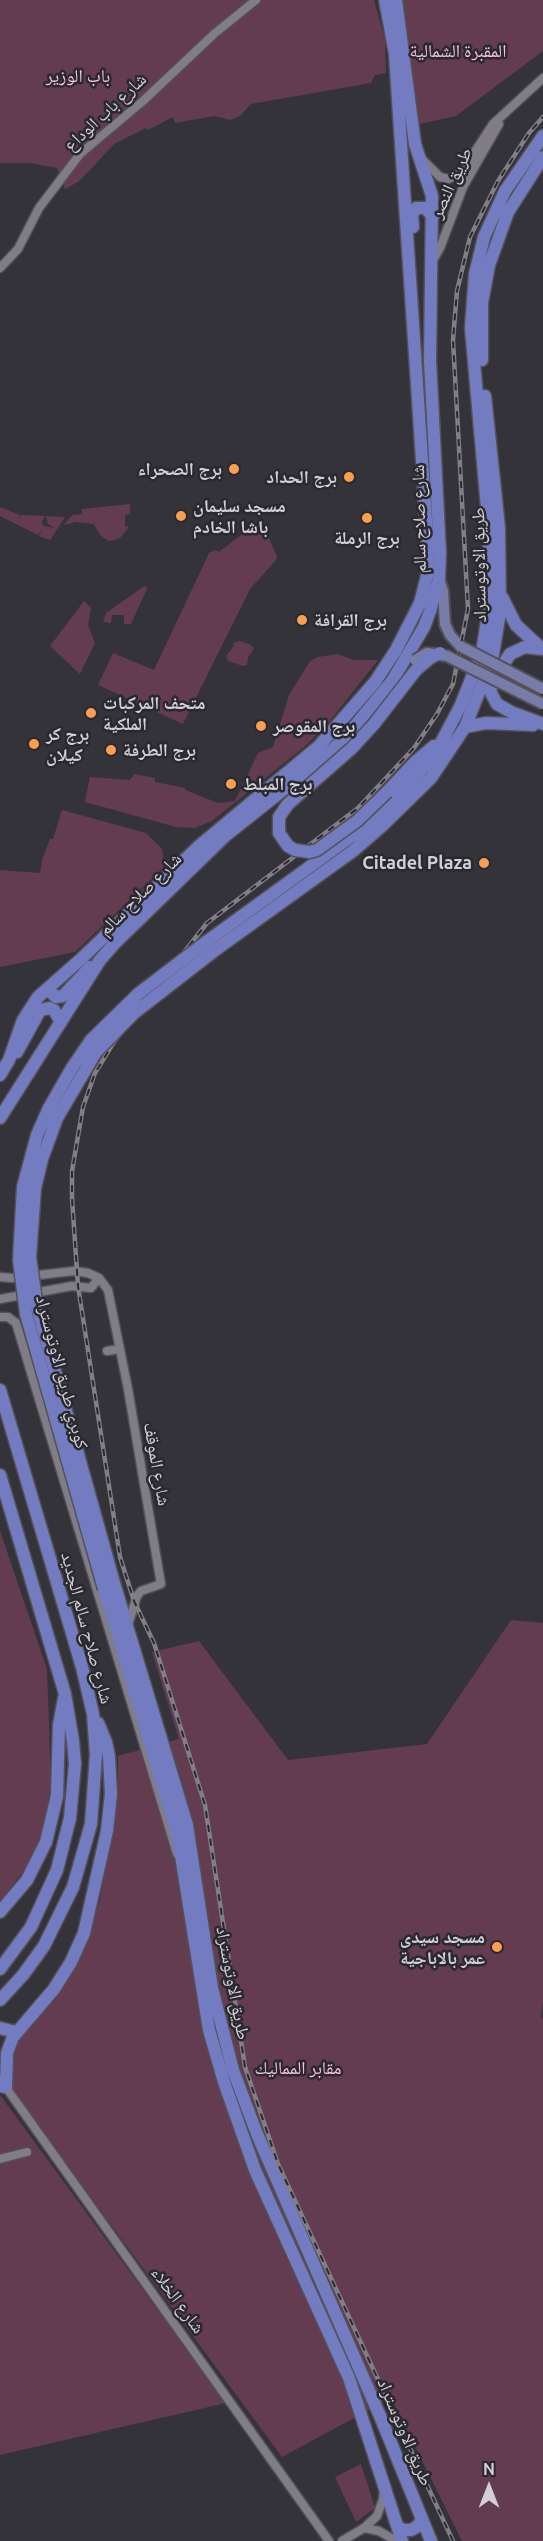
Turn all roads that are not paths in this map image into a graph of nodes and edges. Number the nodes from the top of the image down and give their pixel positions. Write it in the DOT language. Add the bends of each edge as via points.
graph roads {
  1 [pos="256,0"];
  2 [pos="385,0"];
  3 [pos="396,0"];
  4 [pos="543,78"];
  5 [pos="501,118"];
  6 [pos="543,136"];
  7 [pos="415,144"];
  8 [pos="543,157"];
  9 [pos="433,216"];
  10 [pos="432,262"];
  11 [pos="408,263"];
  12 [pos="0,268"];
  13 [pos="481,274"];
  14 [pos="439,579"];
  15 [pos="501,594"];
  16 [pos="542,650"];
  17 [pos="440,653"];
  18 [pos="392,681"];
  19 [pos="543,689"];
  20 [pos="543,704"];
  21 [pos="543,725"];
  22 [pos="465,727"];
  23 [pos="445,739"];
  24 [pos="210,947"];
  25 [pos="100,960"];
  26 [pos="47,989"];
  27 [pos="61,1022"];
  28 [pos="9,1060"];
  29 [pos="0,1076"];
  30 [pos="0,1118"];
  31 [pos="48,1274"];
  32 [pos="0,1277"];
  33 [pos="99,1278"];
  34 [pos="50,1289"];
  35 [pos="0,1299"];
  36 [pos="0,1317"];
  37 [pos="120,1349"];
  38 [pos="107,1351"];
  39 [pos="0,1390"];
  40 [pos="0,1475"];
  41 [pos="109,1586"];
  42 [pos="127,1628"];
  43 [pos="65,1694"];
  44 [pos="93,1714"];
  45 [pos="184,1873"];
  46 [pos="0,1911"];
  47 [pos="0,1969"];
  48 [pos="0,2000"];
  49 [pos="0,2028"];
  50 [pos="16,2032"];
  51 [pos="2,2084"];
  52 [pos="27,2152"];
  53 [pos="0,2159"];
  54 [pos="384,2490"];
  55 [pos="422,2518"];
  56 [pos="397,2526"];
  57 [pos="364,2528"];
  58 [pos="329,2541"];
  59 [pos="342,2541"];
  60 [pos="396,2541"];
  61 [pos="402,2541"];
  62 [pos="431,2541"];
  1 -- 12 [label="street, شارع باب الوداع" via="80,154 39,208 18,249"];
  2 -- 11 [label="highway, شارع صلاح سالم" via="395,54"];
  3 -- 7 [label="highway, شارع صلاح سالم"];
  4 -- 5 [label="street, طريق النصر"];
  5 -- 7 [label="street, طريق النصر" via="455,177 448,179 434,173"];
  5 -- 10 [label="street, طريق النصر" via="463,187"];
  6 -- 13 [label="highway" via="500,200 484,237"];
  7 -- 9 [label="highway, شارع صلاح سالم" via="432,196"];
  8 -- 13 [label="highway" via="508,212"];
  9 -- 10 [label="highway, شارع صلاح سالم"];
  9 -- 11 [label="highway" via="425,208 413,211 413,249"];
  10 -- 14 [label="highway, شارع صلاح سالم" via="430,338"];
  11 -- 26 [label="highway, شارع صلاح سالم" via="428,550 426,582 414,618 375,682 319,746 205,841"];
  13 -- 15 [label="highway, طريق الاوتوستراد" via="481,354 499,528"];
  13 -- 23 [label="highway, طريق الاوتوستراد" via="471,328 489,530 489,609 482,652"];
  14 -- 18 [label="highway, شارع صلاح سالم" via="424,627"];
  14 -- 19 [label="main road, bridge" via="447,630 460,646"];
  15 -- 16 [label="highway" via="516,625"];
  15 -- 22 [label="highway, طريق الاوتوستراد" via="494,651"];
  16 -- 21 [label="highway" via="525,647 510,654 490,691 497,704"];
  17 -- 18 [label="main road, bridge" via="427,653"];
  17 -- 20 [label="main road, bridge"];
  17 -- 23 [label="highway, bridge" via="416,670 352,748 288,804 279,817 283,840 295,850 317,850 357,821"];
  18 -- 25 [label="highway, شارع صلاح سالم" via="344,739 200,858"];
  21 -- 22 [label="highway" via="486,723"];
  22 -- 24 [label="highway, طريق الاوتوستراد" via="432,778 383,825 346,855"];
  23 -- 24 [label="highway, طريق الاوتوستراد" via="405,789 359,831"];
  24 -- 41 [label="highway, كوبري طريق الاوتوستراد, bridge" via="138,994 91,1040 49,1108 23,1187 20,1260 26,1314"];
  25 -- 26 [label="highway" via="63,996 56,997"];
  25 -- 27 [label="highway, شارع صلاح سالم"];
  26 -- 28 [label="highway, شارع صلاح سالم" via="23,1020"];
  27 -- 28 [label="highway" via="54,1010 40,1010 22,1045"];
  27 -- 30 [label="highway, شارع صلاح سالم"];
  28 -- 29 [label="highway, شارع صلاح سالم"];
  31 -- 32 [label="street"];
  31 -- 33 [label="street" via="77,1271"];
  31 -- 34 [label="street"];
  33 -- 34 [label="street" via="91,1288"];
  33 -- 37 [label="street, شارع الموقف" via="109,1295"];
  34 -- 35 [label="street"];
  36 -- 45 [label="street" via="15,1323"];
  37 -- 38 [label="street"];
  37 -- 42 [label="street, شارع الموقف" via="161,1584 137,1596"];
  39 -- 44 [label="highway, شارع صلاح سالم الجديد"];
  40 -- 43 [label="highway"];
  41 -- 42 [label="highway, طريق الاوتوستراد"];
  41 -- 45 [label="highway, طريق الاوتوستراد" via="171,1810"];
  42 -- 55 [label="highway, طريق الاوتوستراد" via="187,1826 212,1988 233,2070"];
  43 -- 46 [label="highway" via="51,1827 33,1871"];
  43 -- 47 [label="highway" via="73,1741 73,1799 62,1856 39,1913"];
  44 -- 48 [label="highway, شارع صلاح سالم الجديد" via="93,1807 73,1887 44,1946"];
  44 -- 50 [label="highway" via="106,1742 111,1788 89,1913 63,1976 46,2001"];
  45 -- 54 [label="highway, طريق الاوتوستراد" via="209,2030 224,2082 255,2170 349,2378"];
  49 -- 50 [label="highway"];
  50 -- 51 [label="highway"];
  51 -- 58 [label="street, شارع الخلاء"];
  52 -- 53 [label="street"];
  54 -- 56 [label="highway, طريق الاوتوستراد"];
  54 -- 57 [label="street" via="381,2508"];
  55 -- 56 [label="highway" via="411,2530"];
  55 -- 62 [label="highway, طريق الاوتوستراد"];
  56 -- 61 [label="highway, طريق الاوتوستراد"];
  57 -- 59 [label="street"];
  57 -- 60 [label="street"];
}
